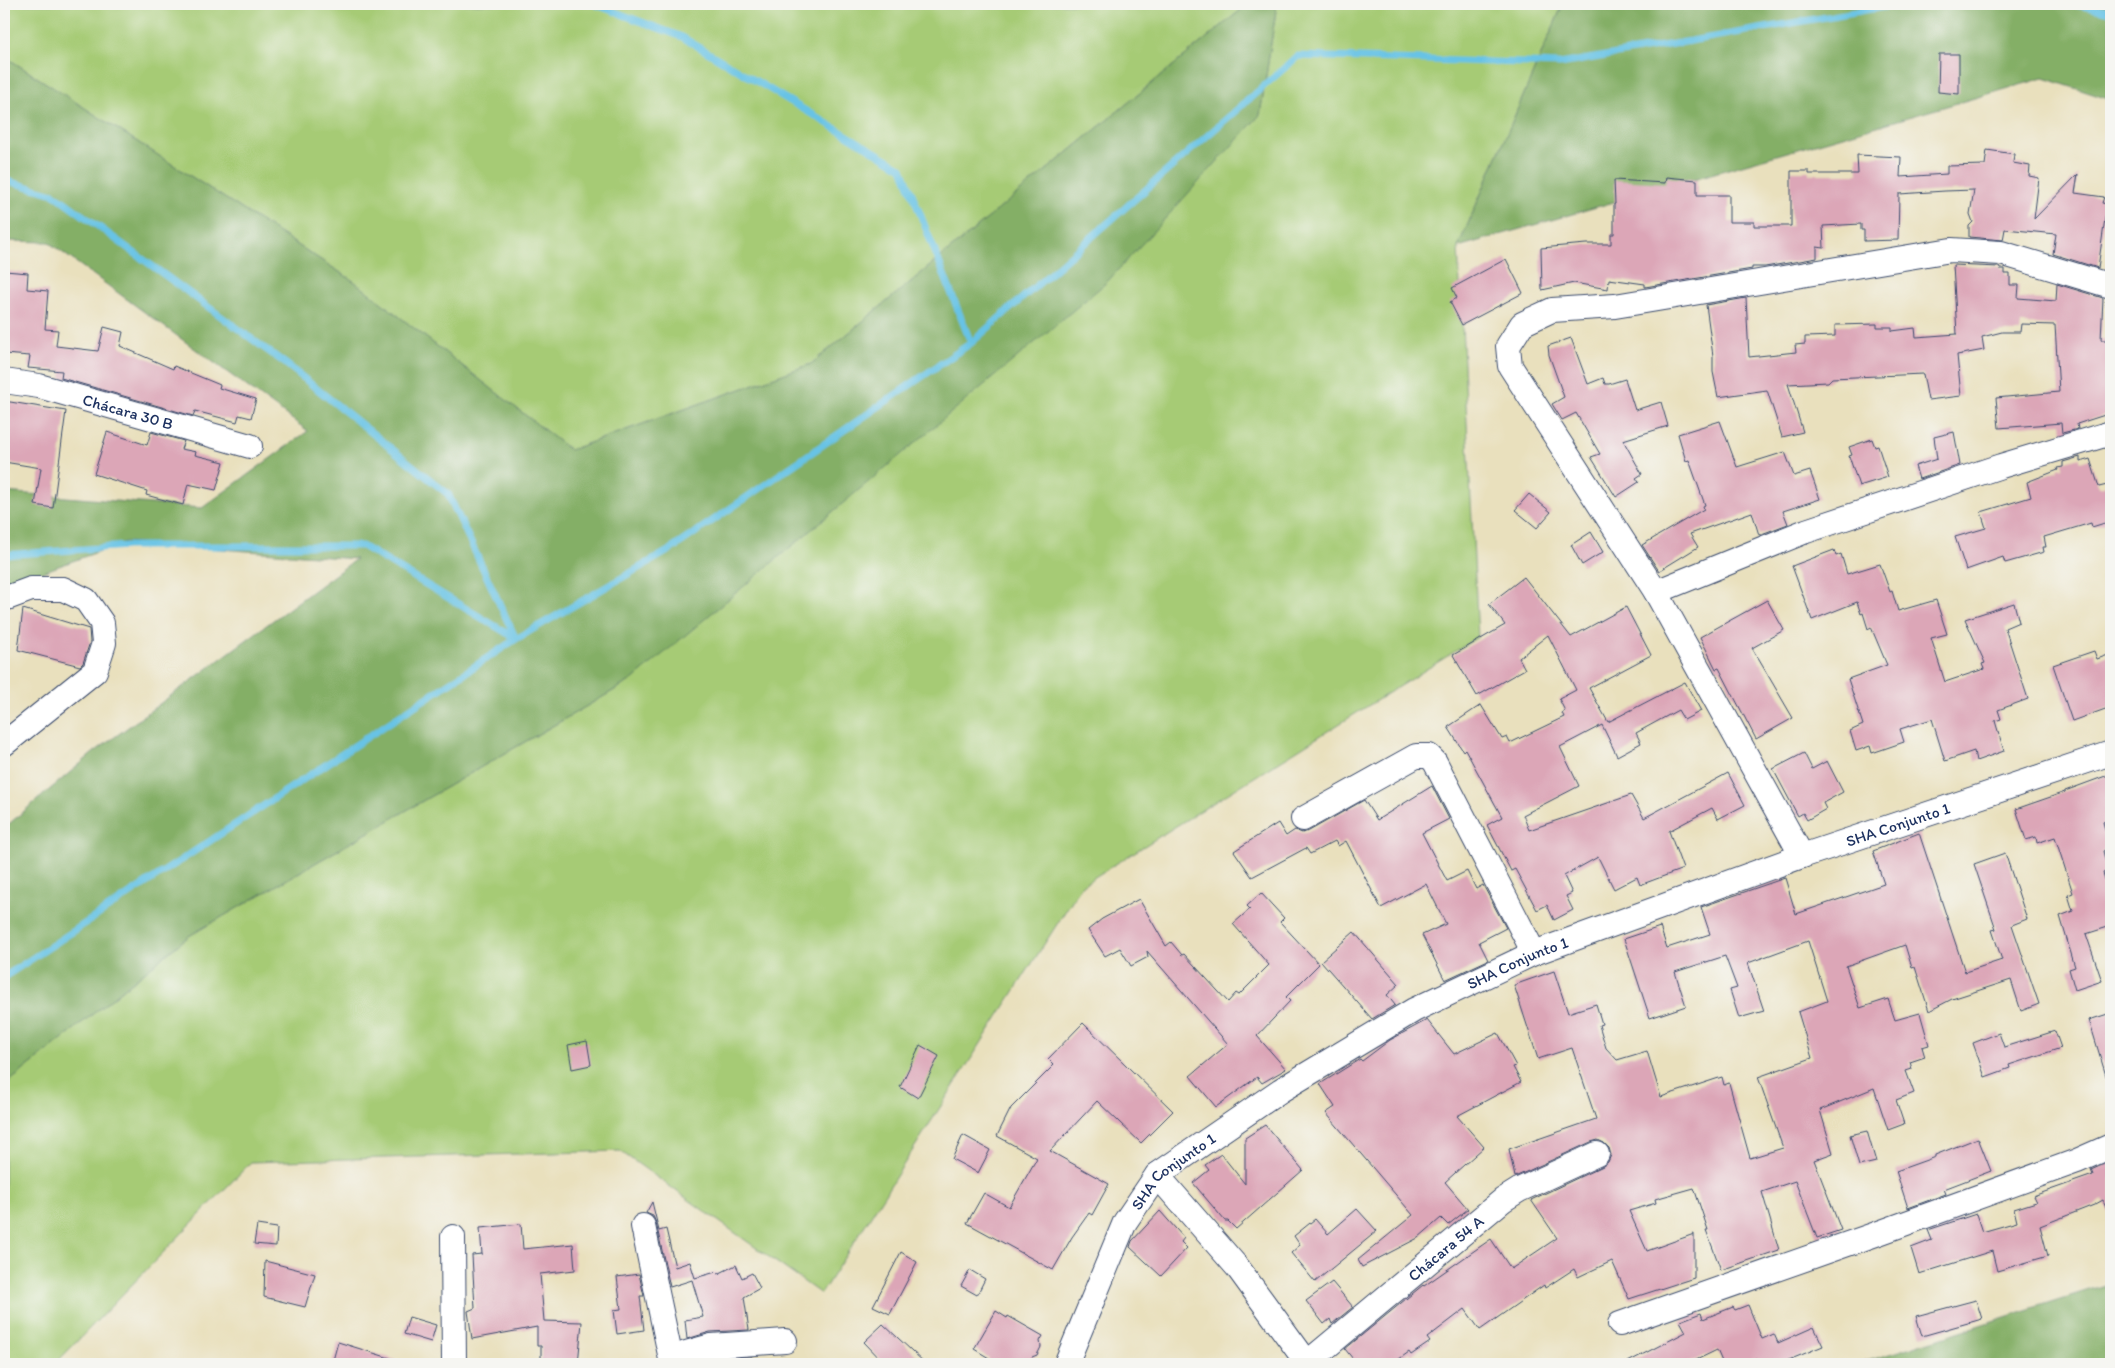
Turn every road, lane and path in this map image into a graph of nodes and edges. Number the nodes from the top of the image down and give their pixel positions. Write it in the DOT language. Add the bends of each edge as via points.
graph roads {
  1 [pos="2111,286"];
  2 [pos="4,381"];
  3 [pos="2111,433"];
  4 [pos="250,446"];
  5 [pos="1656,592"];
  6 [pos="4,599"];
  7 [pos="4,744"];
  8 [pos="2111,753"];
  9 [pos="1303,819"];
  10 [pos="1802,856"];
  11 [pos="1534,953"];
  12 [pos="2111,1146"];
  13 [pos="1597,1154"];
  14 [pos="1157,1175"];
  15 [pos="643,1226"];
  16 [pos="453,1237"];
  17 [pos="1620,1324"];
  18 [pos="786,1341"];
  19 [pos="454,1364"];
  20 [pos="672,1364"];
  21 [pos="1066,1364"];
  22 [pos="1307,1364"];
  1 -- 5 [label="street" via="2001,253 1951,250 1615,306 1552,310 1522,324 1508,346 1510,366"];
  2 -- 4 [label="street, Chácara 30 B" via="39,386"];
  3 -- 5 [label="street" via="1806,531"];
  5 -- 10 [label="street"];
  6 -- 7 [label="street" via="31,588 63,589 86,600 102,623 104,643 95,671"];
  8 -- 10 [label="street, SHA Conjunto 1"];
  9 -- 11 [label="street" via="1416,756 1429,756"];
  10 -- 11 [label="street, SHA Conjunto 1"];
  11 -- 14 [label="street, SHA Conjunto 1" via="1414,1010 1281,1090"];
  12 -- 17 [label="street" via="1886,1231"];
  13 -- 22 [label="street, Chácara 54 A" via="1504,1200"];
  14 -- 21 [label="street, SHA Conjunto 1" via="1125,1222"];
  14 -- 22 [label="street, Chácara 54 A" via="1238,1268"];
  15 -- 20 [label="street"];
  16 -- 19 [label="street"];
  18 -- 20 [label="street" via="711,1346 686,1353"];
}
